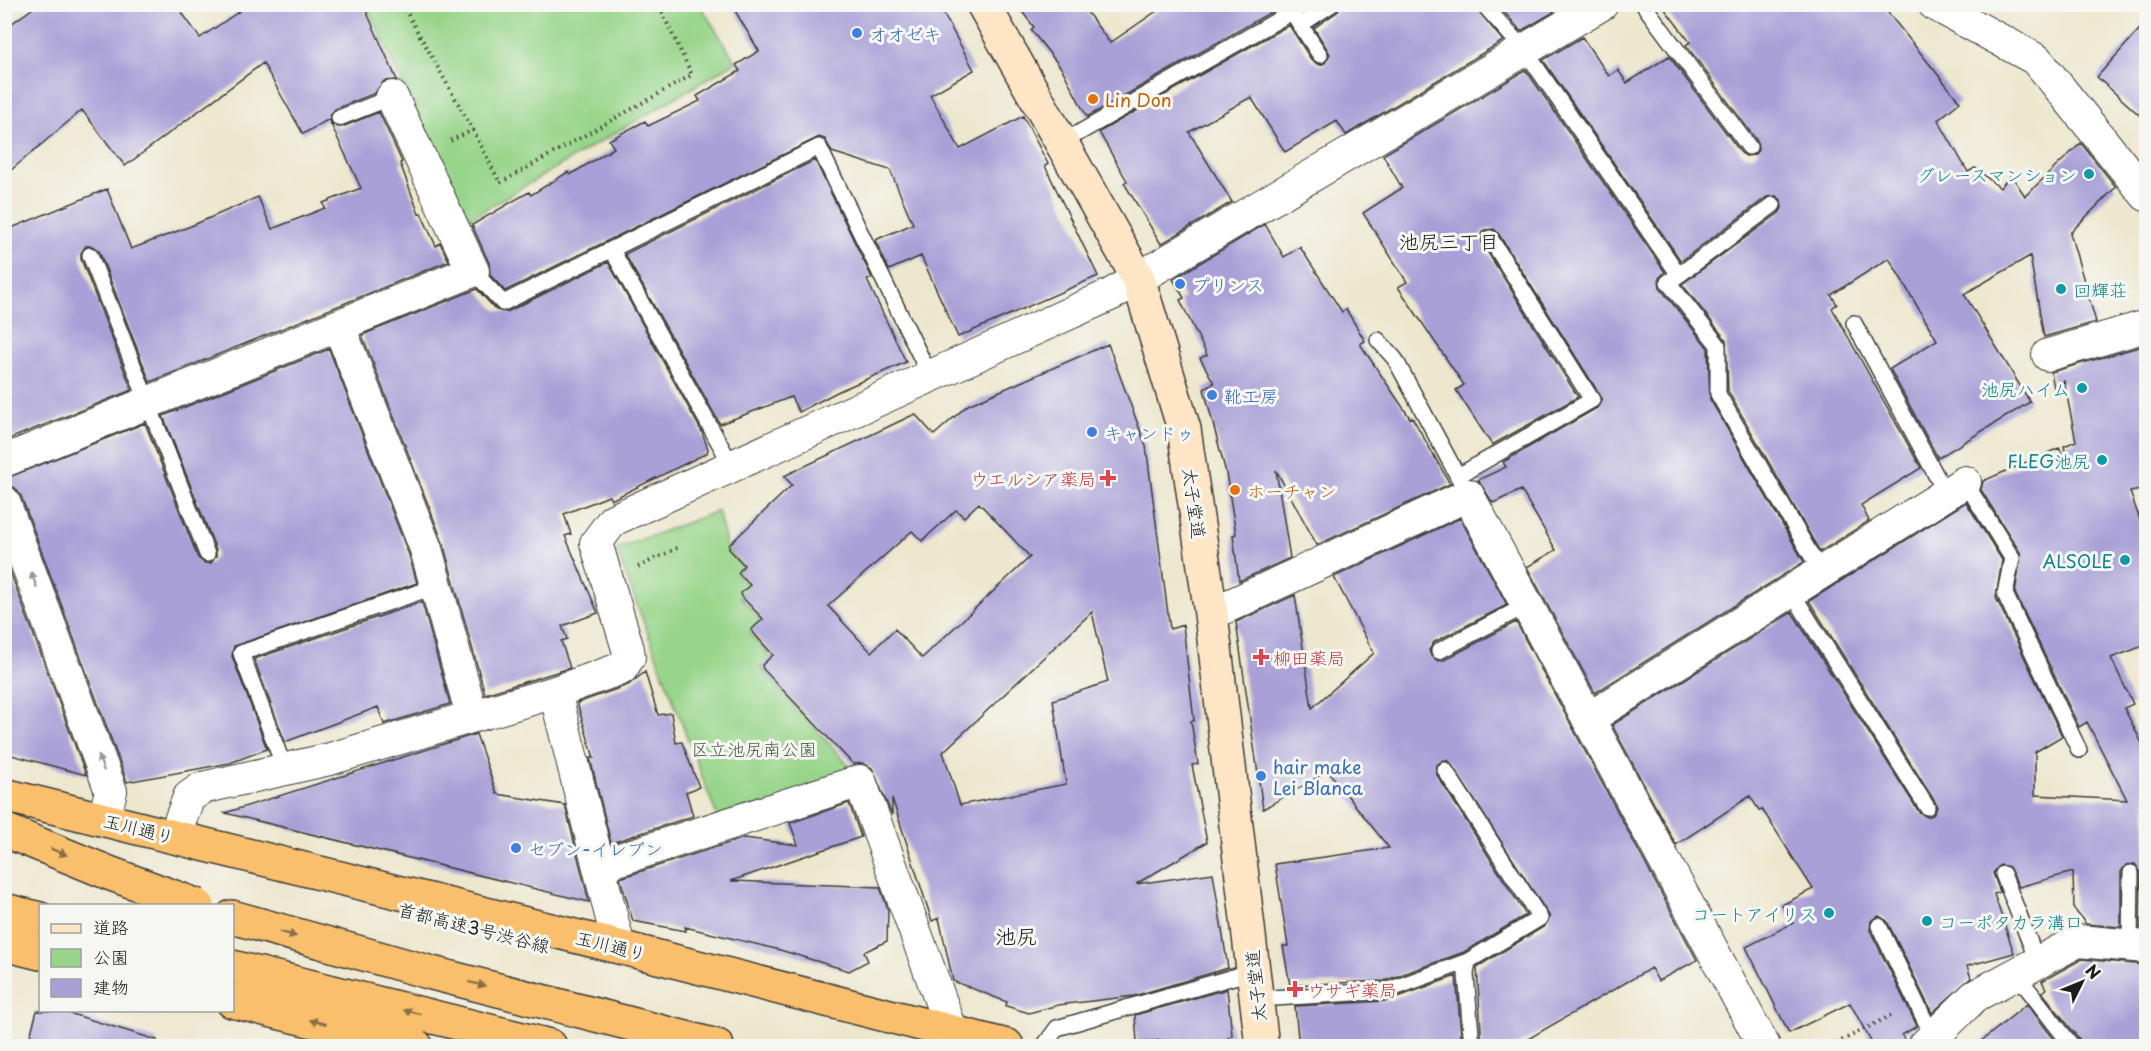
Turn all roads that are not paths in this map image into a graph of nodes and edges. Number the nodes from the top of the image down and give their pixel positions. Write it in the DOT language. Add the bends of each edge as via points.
graph roads {
  1 [pos="984,4"];
  2 [pos="1332,4"];
  3 [pos="1483,4"];
  4 [pos="1602,4"];
  5 [pos="1643,4"];
  6 [pos="1934,4"];
  7 [pos="1300,25"];
  8 [pos="1526,52"];
  9 [pos="1320,55"];
  10 [pos="392,97"];
  11 [pos="339,118"];
  12 [pos="1061,143"];
  13 [pos="1749,147"];
  14 [pos="2146,195"];
  15 [pos="1773,206"];
  16 [pos="1490,238"];
  17 [pos="612,250"];
  18 [pos="90,255"];
  19 [pos="473,271"];
  20 [pos="1679,275"];
  21 [pos="1138,278"];
  22 [pos="1854,323"];
  23 [pos="339,326"];
  24 [pos="2146,326"];
  25 [pos="1378,340"];
  26 [pos="2048,355"];
  27 [pos="930,376"];
  28 [pos="148,405"];
  29 [pos="4,461"];
  30 [pos="732,466"];
  31 [pos="1463,486"];
  32 [pos="1955,488"];
  33 [pos="4,502"];
  34 [pos="207,554"];
  35 [pos="1822,574"];
  36 [pos="436,586"];
  37 [pos="1792,593"];
  38 [pos="1527,605"];
  39 [pos="1211,614"];
  40 [pos="1439,651"];
  41 [pos="555,692"];
  42 [pos="472,716"];
  43 [pos="1588,719"];
  44 [pos="2079,750"];
  45 [pos="285,770"];
  46 [pos="1445,770"];
  47 [pos="4,795"];
  48 [pos="1927,807"];
  49 [pos="4,808"];
  50 [pos="104,819"];
  51 [pos="4,830"];
  52 [pos="174,837"];
  53 [pos="599,866"];
  54 [pos="2131,873"];
  55 [pos="2003,874"];
  56 [pos="193,904"];
  57 [pos="4,910"];
  58 [pos="234,918"];
  59 [pos="39,919"];
  60 [pos="1879,926"];
  61 [pos="4,944"];
  62 [pos="2138,946"];
  63 [pos="619,947"];
  64 [pos="39,953"];
  65 [pos="1468,961"];
  66 [pos="234,968"];
  67 [pos="2027,969"];
  68 [pos="1255,985"];
  69 [pos="234,1002"];
  70 [pos="948,1040"];
  71 [pos="1928,1042"];
  72 [pos="416,1047"];
  73 [pos="550,1047"];
  74 [pos="717,1047"];
  75 [pos="1006,1047"];
  76 [pos="1044,1047"];
  77 [pos="1262,1047"];
  78 [pos="1472,1047"];
  79 [pos="1764,1047"];
  80 [pos="2072,1047"];
  1 -- 12 [label="street, 太子堂道"];
  2 -- 7 [label="lane"];
  3 -- 8 [label="lane"];
  4 -- 8 [label="street"];
  5 -- 13 [label="lane"];
  6 -- 14 [label="street" via="2037,60"];
  7 -- 9 [label="lane"];
  7 -- 12 [label="lane" via="1292,12"];
  8 -- 20 [label="lane"];
  8 -- 21 [label="street"];
  10 -- 11 [label="lane"];
  10 -- 19 [label="street"];
  12 -- 21 [label="street, 太子堂道"];
  15 -- 20 [label="lane"];
  16 -- 31 [label="lane" via="1592,400"];
  17 -- 19 [label="lane" via="503,303"];
  17 -- 27 [label="lane" via="819,147"];
  17 -- 30 [label="lane"];
  18 -- 28 [label="lane"];
  19 -- 23 [label="street"];
  20 -- 35 [label="lane" via="1668,282 1718,345 1718,394"];
  21 -- 27 [label="street" via="1112,294"];
  21 -- 39 [label="street, 太子堂道" via="1184,429"];
  22 -- 32 [label="lane"];
  23 -- 28 [label="street"];
  23 -- 36 [label="street" via="426,549"];
  24 -- 26 [label="street"];
  25 -- 31 [label="lane" via="1395,359"];
  27 -- 30 [label="street"];
  28 -- 29 [label="street"];
  28 -- 34 [label="lane"];
  30 -- 41 [label="street" via="613,520 596,543 630,657 622,668"];
  31 -- 38 [label="street"];
  31 -- 39 [label="street"];
  32 -- 35 [label="street"];
  32 -- 44 [label="lane" via="2012,558 2005,594"];
  50 -- 33 [label="street, one-way" via="111,790"];
  35 -- 37 [label="street"];
  36 -- 42 [label="street"];
  36 -- 45 [label="lane" via="241,653"];
  37 -- 43 [label="street"];
  37 -- 48 [label="lane"];
  38 -- 40 [label="lane"];
  38 -- 43 [label="street"];
  39 -- 68 [label="street, 太子堂道"];
  41 -- 42 [label="street"];
  41 -- 53 [label="street"];
  42 -- 45 [label="street"];
  43 -- 79 [label="street"];
  45 -- 52 [label="street" via="202,788 189,797"];
  46 -- 65 [label="lane" via="1540,918"];
  47 -- 50 [label="highway, 玉川通り"];
  49 -- 70 [label="highway, 首都高速3号渋谷線"];
  50 -- 52 [label="highway, 玉川通り"];
  51 -- 56 [label="highway, one-way, bridge"];
  52 -- 63 [label="highway, 玉川通り"];
  53 -- 63 [label="street"];
  53 -- 70 [label="street" via="860,781"];
  54 -- 62 [label="lane"];
  55 -- 67 [label="lane"];
  57 -- 59 [label="highway"];
  58 -- 74 [label="highway, one-way"];
  60 -- 71 [label="lane" via="1916,1002"];
  61 -- 64 [label="highway"];
  62 -- 67 [label="street" via="2078,941"];
  63 -- 70 [label="highway, 玉川通り"];
  65 -- 68 [label="lane" via="1386,991"];
  65 -- 78 [label="lane"];
  73 -- 66 [label="highway, one-way"];
  67 -- 71 [label="street" via="1975,996"];
  67 -- 80 [label="lane"];
  68 -- 76 [label="lane" via="1057,1029"];
  68 -- 77 [label="street, 太子堂道"];
  72 -- 69 [label="highway, one-way"];
  70 -- 75 [label="highway, 玉川通り"];
}
